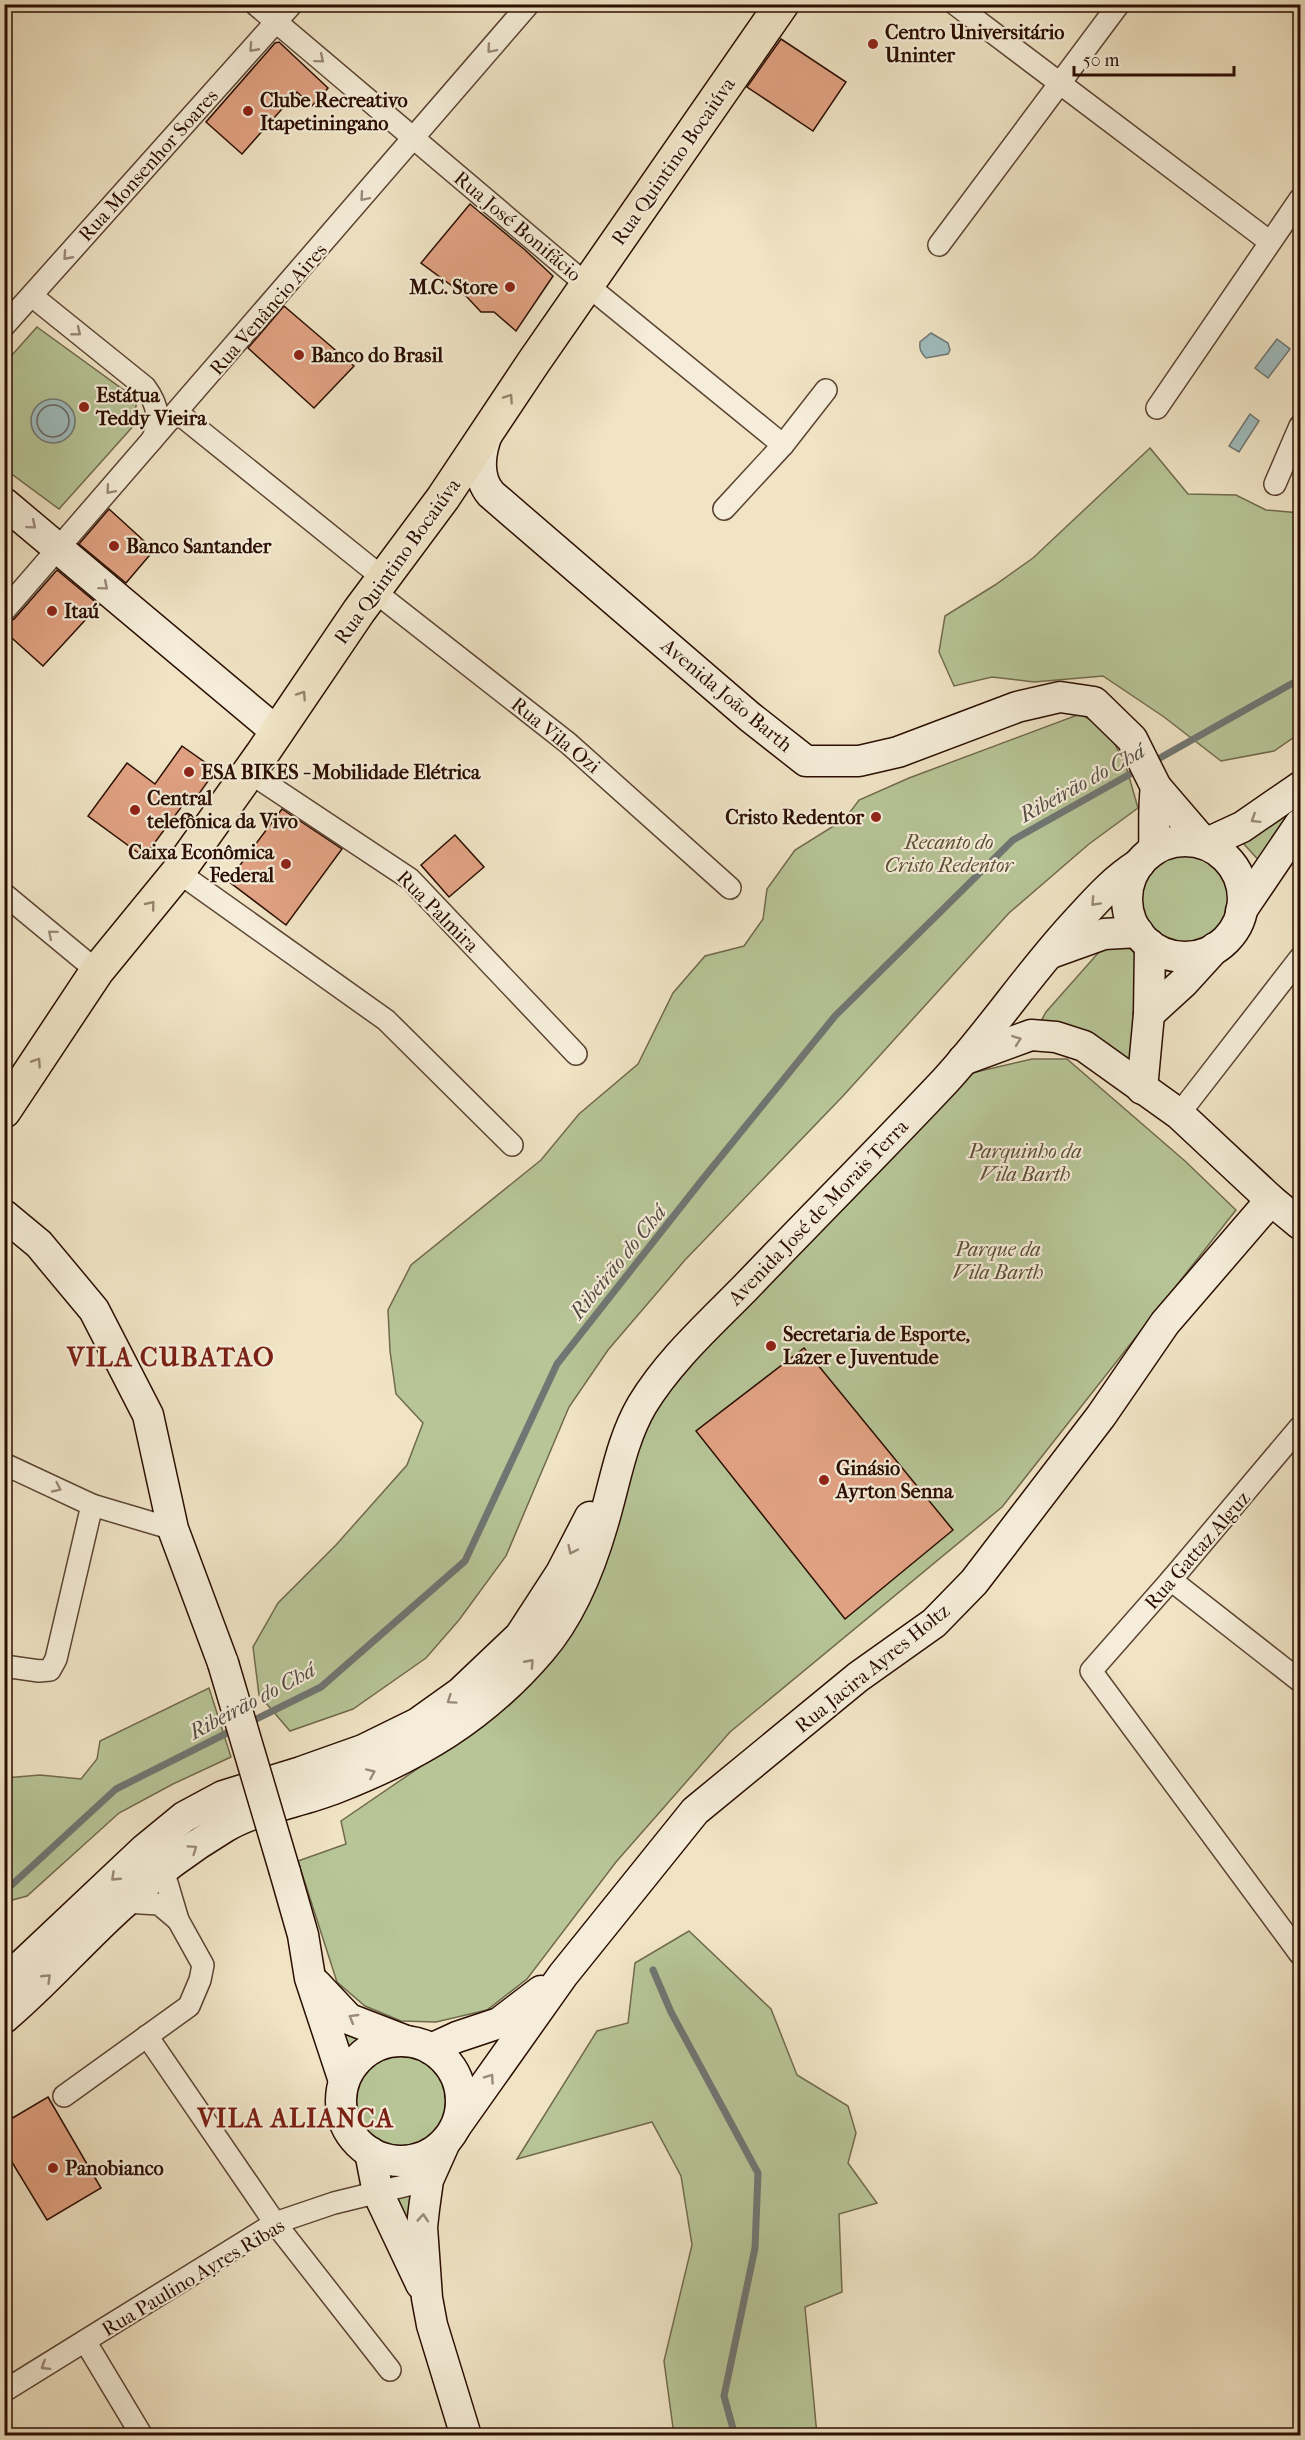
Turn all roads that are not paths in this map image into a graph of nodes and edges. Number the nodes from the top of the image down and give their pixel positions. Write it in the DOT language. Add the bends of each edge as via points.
graph roads {
  1 [pos="255,4"];
  2 [pos="292,4"];
  3 [pos="529,4"];
  4 [pos="782,4"];
  5 [pos="955,4"];
  6 [pos="1119,4"];
  7 [pos="276,22"];
  8 [pos="1061,84"];
  9 [pos="415,138"];
  10 [pos="1300,199"];
  11 [pos="1270,242"];
  12 [pos="939,245"];
  13 [pos="587,285"];
  14 [pos="32,296"];
  15 [pos="4,326"];
  16 [pos="826,390"];
  17 [pos="1157,408"];
  18 [pos="177,413"];
  19 [pos="1300,426"];
  20 [pos="490,427"];
  21 [pos="783,445"];
  22 [pos="148,446"];
  23 [pos="1275,484"];
  24 [pos="491,494"];
  25 [pos="442,498"];
  26 [pos="4,502"];
  27 [pos="724,509"];
  28 [pos="59,548"];
  29 [pos="379,585"];
  30 [pos="4,611"];
  31 [pos="277,732"];
  32 [pos="249,772"];
  33 [pos="1156,787"];
  34 [pos="1300,787"];
  35 [pos="1300,824"];
  36 [pos="1205,844"];
  37 [pos="1147,857"];
  38 [pos="178,872"];
  39 [pos="730,888"];
  40 [pos="4,894"];
  41 [pos="1241,910"];
  42 [pos="1144,939"];
  43 [pos="1217,947"];
  44 [pos="1045,955"];
  45 [pos="1300,958"];
  46 [pos="98,971"];
  47 [pos="1149,1014"];
  48 [pos="576,1054"];
  49 [pos="963,1060"];
  50 [pos="1143,1089"];
  51 [pos="4,1111"];
  52 [pos="1179,1114"];
  53 [pos="512,1144"];
  54 [pos="1271,1200"];
  55 [pos="4,1215"];
  56 [pos="1300,1224"];
  57 [pos="1300,1427"];
  58 [pos="4,1464"];
  59 [pos="614,1483"];
  60 [pos="92,1505"];
  61 [pos="173,1529"];
  62 [pos="1172,1580"];
  63 [pos="4,1666"];
  64 [pos="1300,1682"];
  65 [pos="160,1872"];
  66 [pos="124,1902"];
  67 [pos="178,1920"];
  68 [pos="1300,1954"];
  69 [pos="563,1975"];
  70 [pos="310,1978"];
  71 [pos="4,1982"];
  72 [pos="4,2018"];
  73 [pos="147,2036"];
  74 [pos="419,2045"];
  75 [pos="344,2081"];
  76 [pos="64,2096"];
  77 [pos="450,2134"];
  78 [pos="370,2152"];
  79 [pos="428,2180"];
  80 [pos="378,2193"];
  81 [pos="275,2223"];
  82 [pos="427,2298"];
  83 [pos="85,2341"];
  84 [pos="390,2370"];
  85 [pos="4,2391"];
  86 [pos="142,2436"];
  87 [pos="466,2436"];
  1 -- 7 [label="street, Rua José Bonifácio"];
  2 -- 7 [label="street, Rua Monsenhor Soares"];
  3 -- 9 [label="street, Rua Venâncio Aires, one-way"];
  4 -- 13 [label="main road, Rua Quintino Bocaiúva"];
  5 -- 8 [label="street"];
  6 -- 8 [label="street"];
  7 -- 9 [label="street, Rua José Bonifácio, one-way"];
  7 -- 14 [label="street, Rua Monsenhor Soares, one-way"];
  8 -- 11 [label="street"];
  8 -- 12 [label="street"];
  9 -- 13 [label="street, Rua José Bonifácio"];
  9 -- 18 [label="street, Rua Venâncio Aires, one-way"];
  10 -- 11 [label="street"];
  11 -- 17 [label="street"];
  20 -- 13 [label="main road, Rua Quintino Bocaiúva, one-way"];
  13 -- 21 [label="street, Rua José Bonifácio"];
  14 -- 15 [label="street, Rua Monsenhor Soares"];
  14 -- 22 [label="street, one-way" via="145,387 158,411 155,434"];
  16 -- 21 [label="street"];
  18 -- 22 [label="street, Rua Venâncio Aires"];
  18 -- 29 [label="street, Rua Vila Ozi"];
  19 -- 23 [label="street"];
  20 -- 24 [label="main road, Avenida João Barth" via="480,460 485,487"];
  20 -- 25 [label="main road, Rua Quintino Bocaiúva"];
  21 -- 27 [label="street"];
  22 -- 28 [label="street, Rua Venâncio Aires, one-way"];
  24 -- 25 [label="main road" via="464,491"];
  24 -- 33 [label="main road, Avenida João Barth" via="806,761 859,761 898,752 1017,707 1060,697 1094,702 1132,739"];
  25 -- 29 [label="main road, Rua Quintino Bocaiúva"];
  26 -- 28 [label="main road, one-way"];
  28 -- 30 [label="street, Rua Venâncio Aires"];
  28 -- 31 [label="main road, one-way"];
  31 -- 29 [label="main road, Rua Quintino Bocaiúva, one-way"];
  29 -- 39 [label="street, Rua Vila Ozi" via="568,743"];
  31 -- 32 [label="main road, Rua Quintino Bocaiúva"];
  32 -- 38 [label="main road, Rua Quintino Bocaiúva"];
  32 -- 48 [label="street, Rua Palmira" via="410,879"];
  33 -- 36 [label="main road"];
  33 -- 37 [label="main road"];
  34 -- 36 [label="main road, one-way" via="1242,827"];
  35 -- 41 [label="main road"];
  36 -- 37 [label="main road" via="1185,840 1166,844"];
  36 -- 41 [label="main road" via="1222,854 1235,869 1242,888"];
  37 -- 42 [label="main road" via="1127,887 1132,925"];
  37 -- 44 [label="main road, Avenida José de Morais Terra, one-way" via="1117,878"];
  46 -- 38 [label="main road, Rua Quintino Bocaiúva, one-way"];
  38 -- 53 [label="street" via="386,1020"];
  46 -- 40 [label="street, one-way"];
  41 -- 43 [label="main road" via="1237,924"];
  42 -- 43 [label="main road" via="1158,951 1176,956 1194,956"];
  42 -- 44 [label="main road" via="1104,934"];
  42 -- 47 [label="main road"];
  43 -- 47 [label="main road"];
  44 -- 49 [label="main road, Avenida José de Morais Terra"];
  45 -- 52 [label="street"];
  51 -- 46 [label="main road, Rua Quintino Bocaiúva, one-way"];
  47 -- 50 [label="main road"];
  49 -- 50 [label="main road, one-way" via="1031,1035 1056,1037 1084,1046"];
  49 -- 59 [label="main road, Avenida José de Morais Terra" via="668,1369 640,1408"];
  50 -- 52 [label="main road"];
  52 -- 54 [label="main road"];
  54 -- 56 [label="main road"];
  54 -- 69 [label="main road, Rua Jacira Ayres Holtz" via="1165,1323 1101,1416 974,1582 933,1623 858,1677 695,1811"];
  55 -- 61 [label="main road" via="39,1244 94,1310 148,1415"];
  57 -- 62 [label="street, Rua Gattaz Alguz"];
  58 -- 60 [label="street, one-way"];
  65 -- 59 [label="main road, Avenida José de Morais Terra, one-way" via="229,1824 333,1790 424,1749 484,1707 544,1646 570,1609 603,1525"];
  59 -- 71 [label="main road, Avenida José de Morais Terra, one-way" via="583,1526 561,1573 520,1636 460,1693 418,1723 363,1750 223,1796 184,1817"];
  60 -- 61 [label="street"];
  60 -- 63 [label="street" via="56,1659 50,1670"];
  61 -- 70 [label="main road, bridge" via="223,1663 303,1935"];
  62 -- 64 [label="street"];
  62 -- 68 [label="street, Rua Gattaz Alguz" via="1091,1671"];
  65 -- 66 [label="main road, Avenida José de Morais Terra"];
  65 -- 67 [label="street"];
  66 -- 67 [label="street" via="159,1904"];
  72 -- 66 [label="main road, Avenida José de Morais Terra, one-way"];
  67 -- 73 [label="street" via="203,1965 200,1980 189,2006"];
  69 -- 74 [label="main road" via="499,2023"];
  77 -- 69 [label="main road, one-way"];
  74 -- 70 [label="main road, one-way" via="349,2019"];
  70 -- 75 [label="main road"];
  73 -- 76 [label="street"];
  73 -- 81 [label="street"];
  74 -- 75 [label="main road" via="387,2042 369,2049 354,2063"];
  74 -- 77 [label="main road" via="441,2056 453,2070 460,2088 461,2107"];
  75 -- 78 [label="main road" via="344,2121 354,2139"];
  77 -- 78 [label="main road" via="429,2154 409,2161 389,2160"];
  77 -- 79 [label="main road"];
  78 -- 80 [label="main road"];
  79 -- 80 [label="street, Rua Paulino Ayres Ribas"];
  82 -- 79 [label="main road, one-way" via="423,2227"];
  80 -- 81 [label="street, Rua Paulino Ayres Ribas"];
  80 -- 82 [label="main road"];
  81 -- 83 [label="street, Rua Paulino Ayres Ribas"];
  81 -- 84 [label="street"];
  82 -- 87 [label="main road"];
  83 -- 85 [label="street, Rua Paulino Ayres Ribas, one-way"];
  83 -- 86 [label="street"];
}
